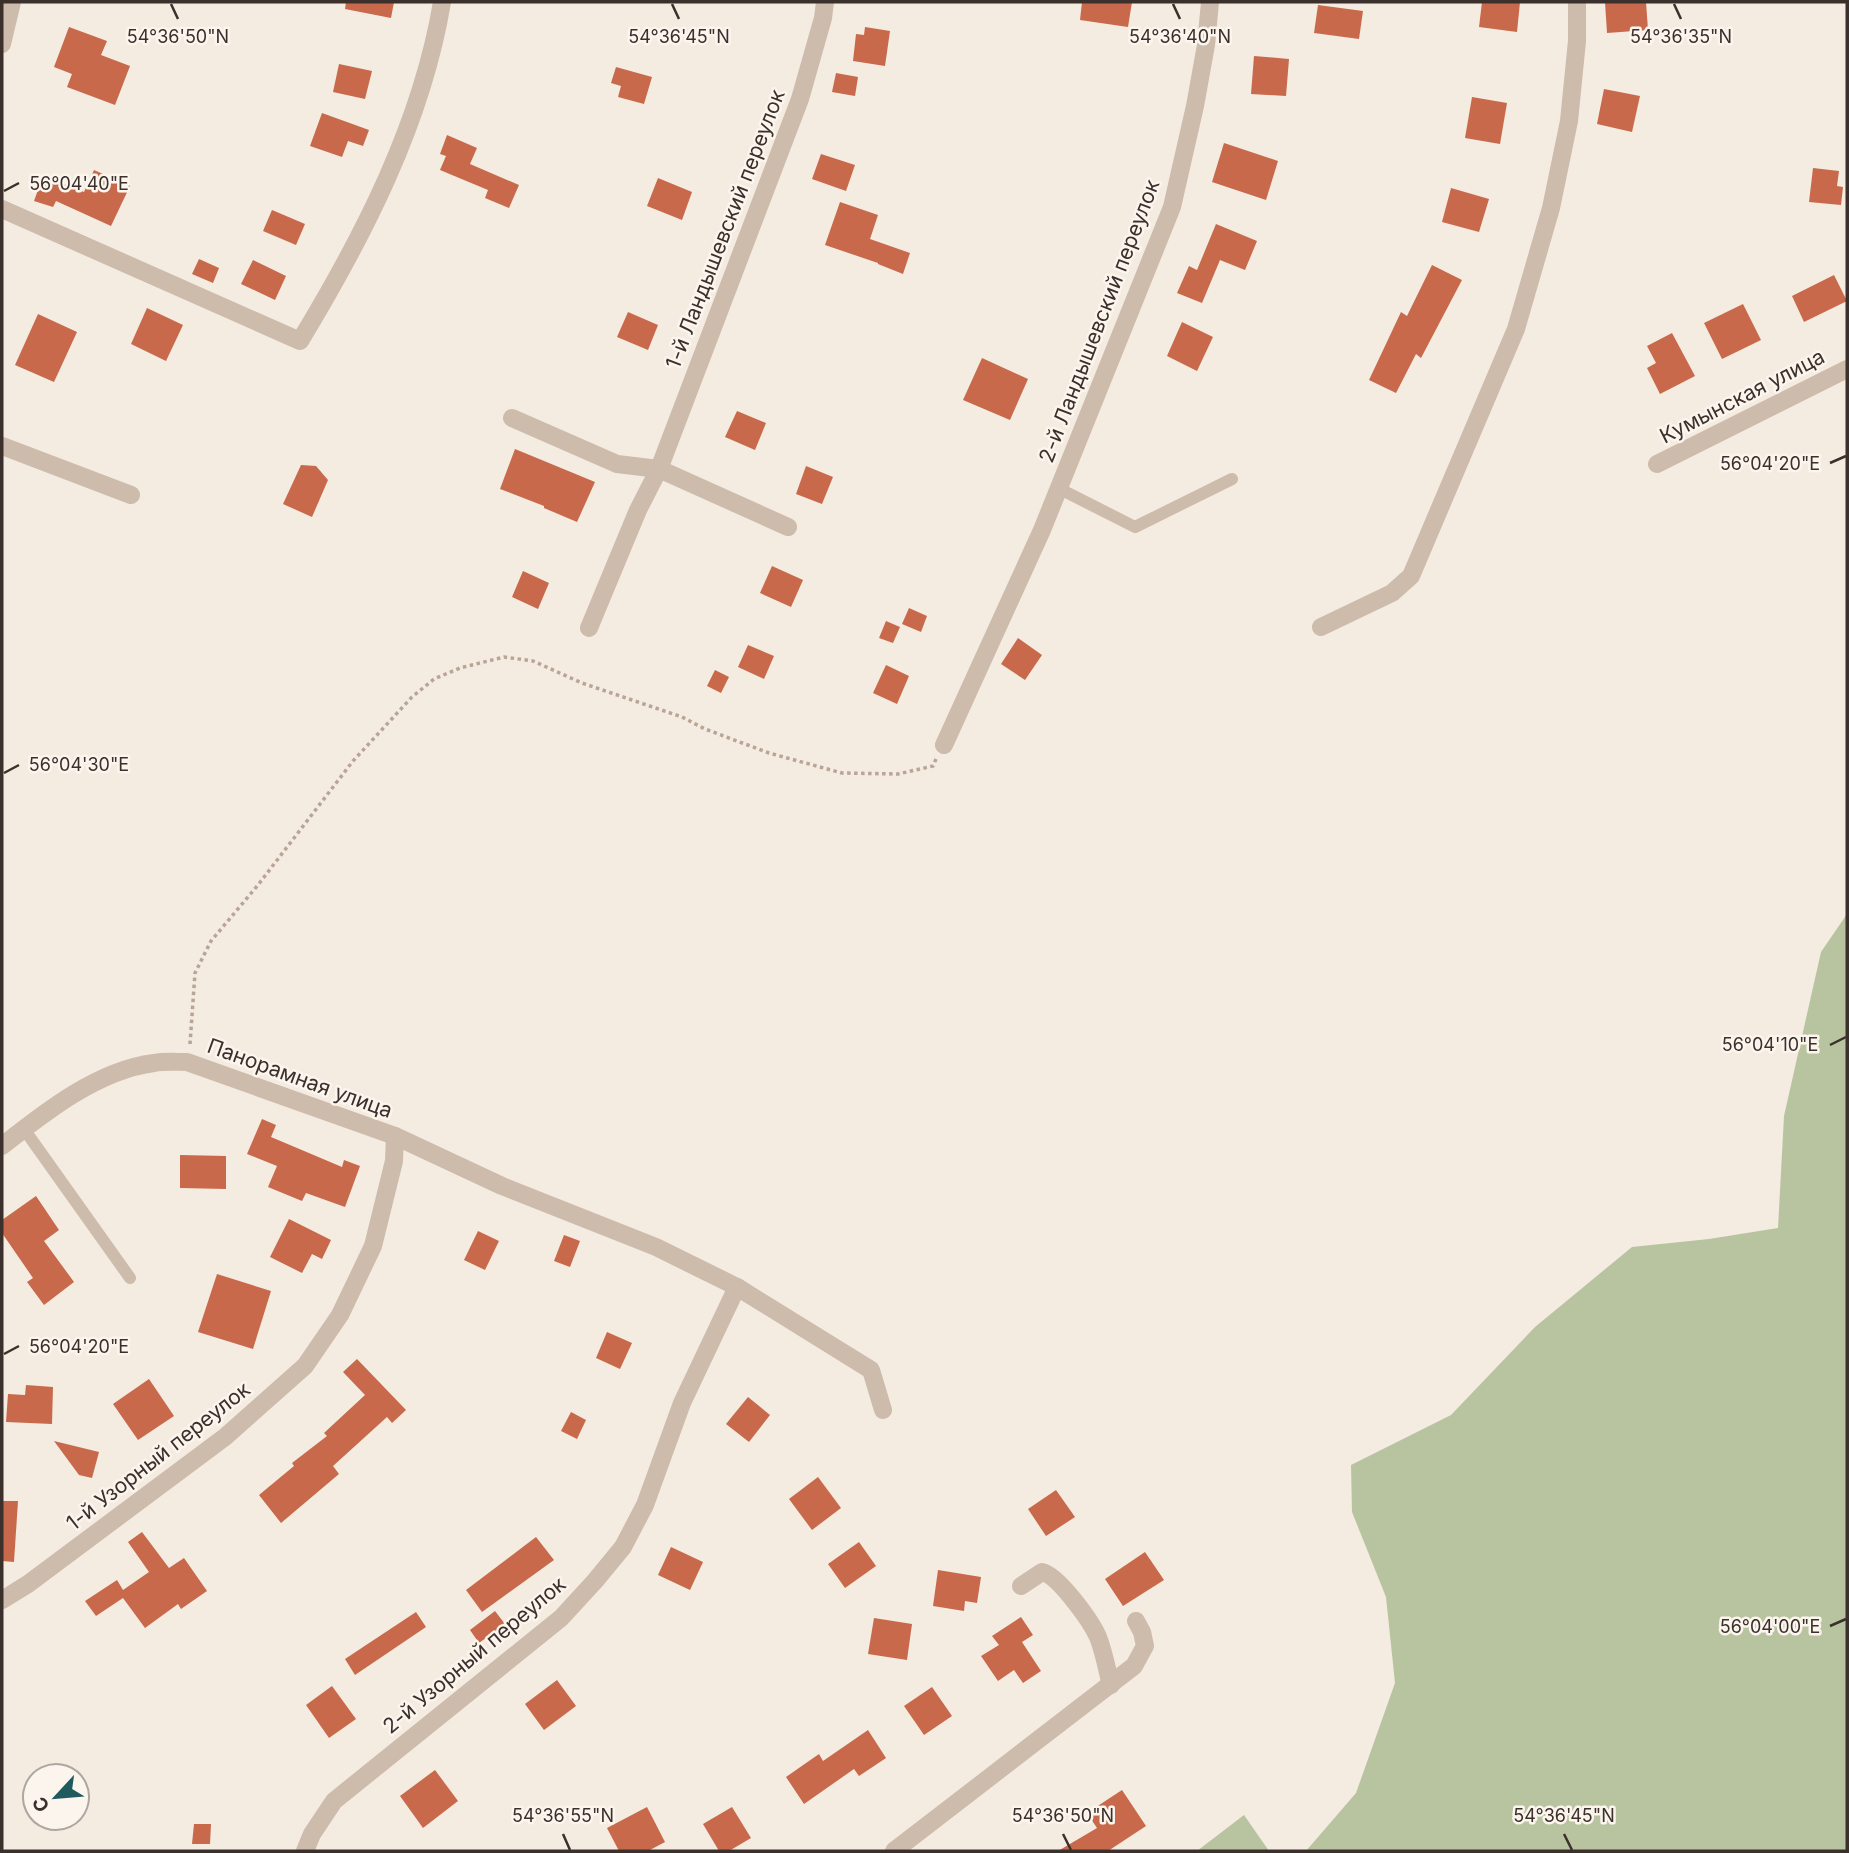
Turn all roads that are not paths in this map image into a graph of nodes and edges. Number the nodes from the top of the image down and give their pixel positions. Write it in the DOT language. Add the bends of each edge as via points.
graph roads {
  1 [pos="12,2"];
  2 [pos="442,2"];
  3 [pos="825,2"];
  4 [pos="1210,2"];
  5 [pos="1577,2"];
  6 [pos="2,44"];
  7 [pos="2,209"];
  8 [pos="1847,369"];
  9 [pos="512,418"];
  10 [pos="2,446"];
  11 [pos="1657,464"];
  12 [pos="659,469"];
  13 [pos="1233,480"];
  14 [pos="1059,488"];
  15 [pos="131,495"];
  16 [pos="788,527"];
  17 [pos="1321,627"];
  18 [pos="589,628"];
  19 [pos="944,745"];
  20 [pos="24,1129"];
  21 [pos="396,1136"];
  22 [pos="2,1146"];
  23 [pos="130,1278"];
  24 [pos="737,1287"];
  25 [pos="883,1409"];
  26 [pos="1021,1586"];
  27 [pos="2,1600"];
  28 [pos="1136,1621"];
  29 [pos="1111,1685"];
  30 [pos="306,1851"];
  31 [pos="894,1851"];
  1 -- 6 [label="street"];
  2 -- 7 [label="street" via="401,147 342,271 300,341"];
  3 -- 12 [label="street, 1-й Ландышевский переулок" via="800,99"];
  4 -- 14 [label="street, 2-й Ландышевский переулок" via="1200,81 1172,207"];
  5 -- 17 [label="street" via="1569,121 1516,329 1411,576 1392,593"];
  8 -- 11 [label="street, Кумынская улица"];
  9 -- 12 [label="street" via="617,464"];
  10 -- 15 [label="street"];
  12 -- 16 [label="street"];
  12 -- 18 [label="street, 1-й Ландышевский переулок"];
  13 -- 14 [label="lane" via="1135,527"];
  14 -- 19 [label="street, 2-й Ландышевский переулок"];
  20 -- 21 [label="street, Панорамная улица" via="52,1107 116,1074 153,1063 187,1062"];
  20 -- 22 [label="street, Панорамная улица"];
  20 -- 23 [label="lane"];
  21 -- 24 [label="street, Панорамная улица" via="502,1186 656,1247"];
  21 -- 27 [label="street, 1-й Узорный переулок" via="373,1246 340,1315 305,1366 225,1437"];
  24 -- 25 [label="street, Панорамная улица" via="871,1370"];
  24 -- 30 [label="street, 2-й Узорный переулок" via="682,1403 645,1505 623,1546 561,1618 334,1801"];
  26 -- 29 [label="street" via="1042,1572 1050,1573 1066,1590 1097,1636"];
  28 -- 29 [label="street" via="1145,1646 1134,1666"];
  29 -- 31 [label="street"];
}
